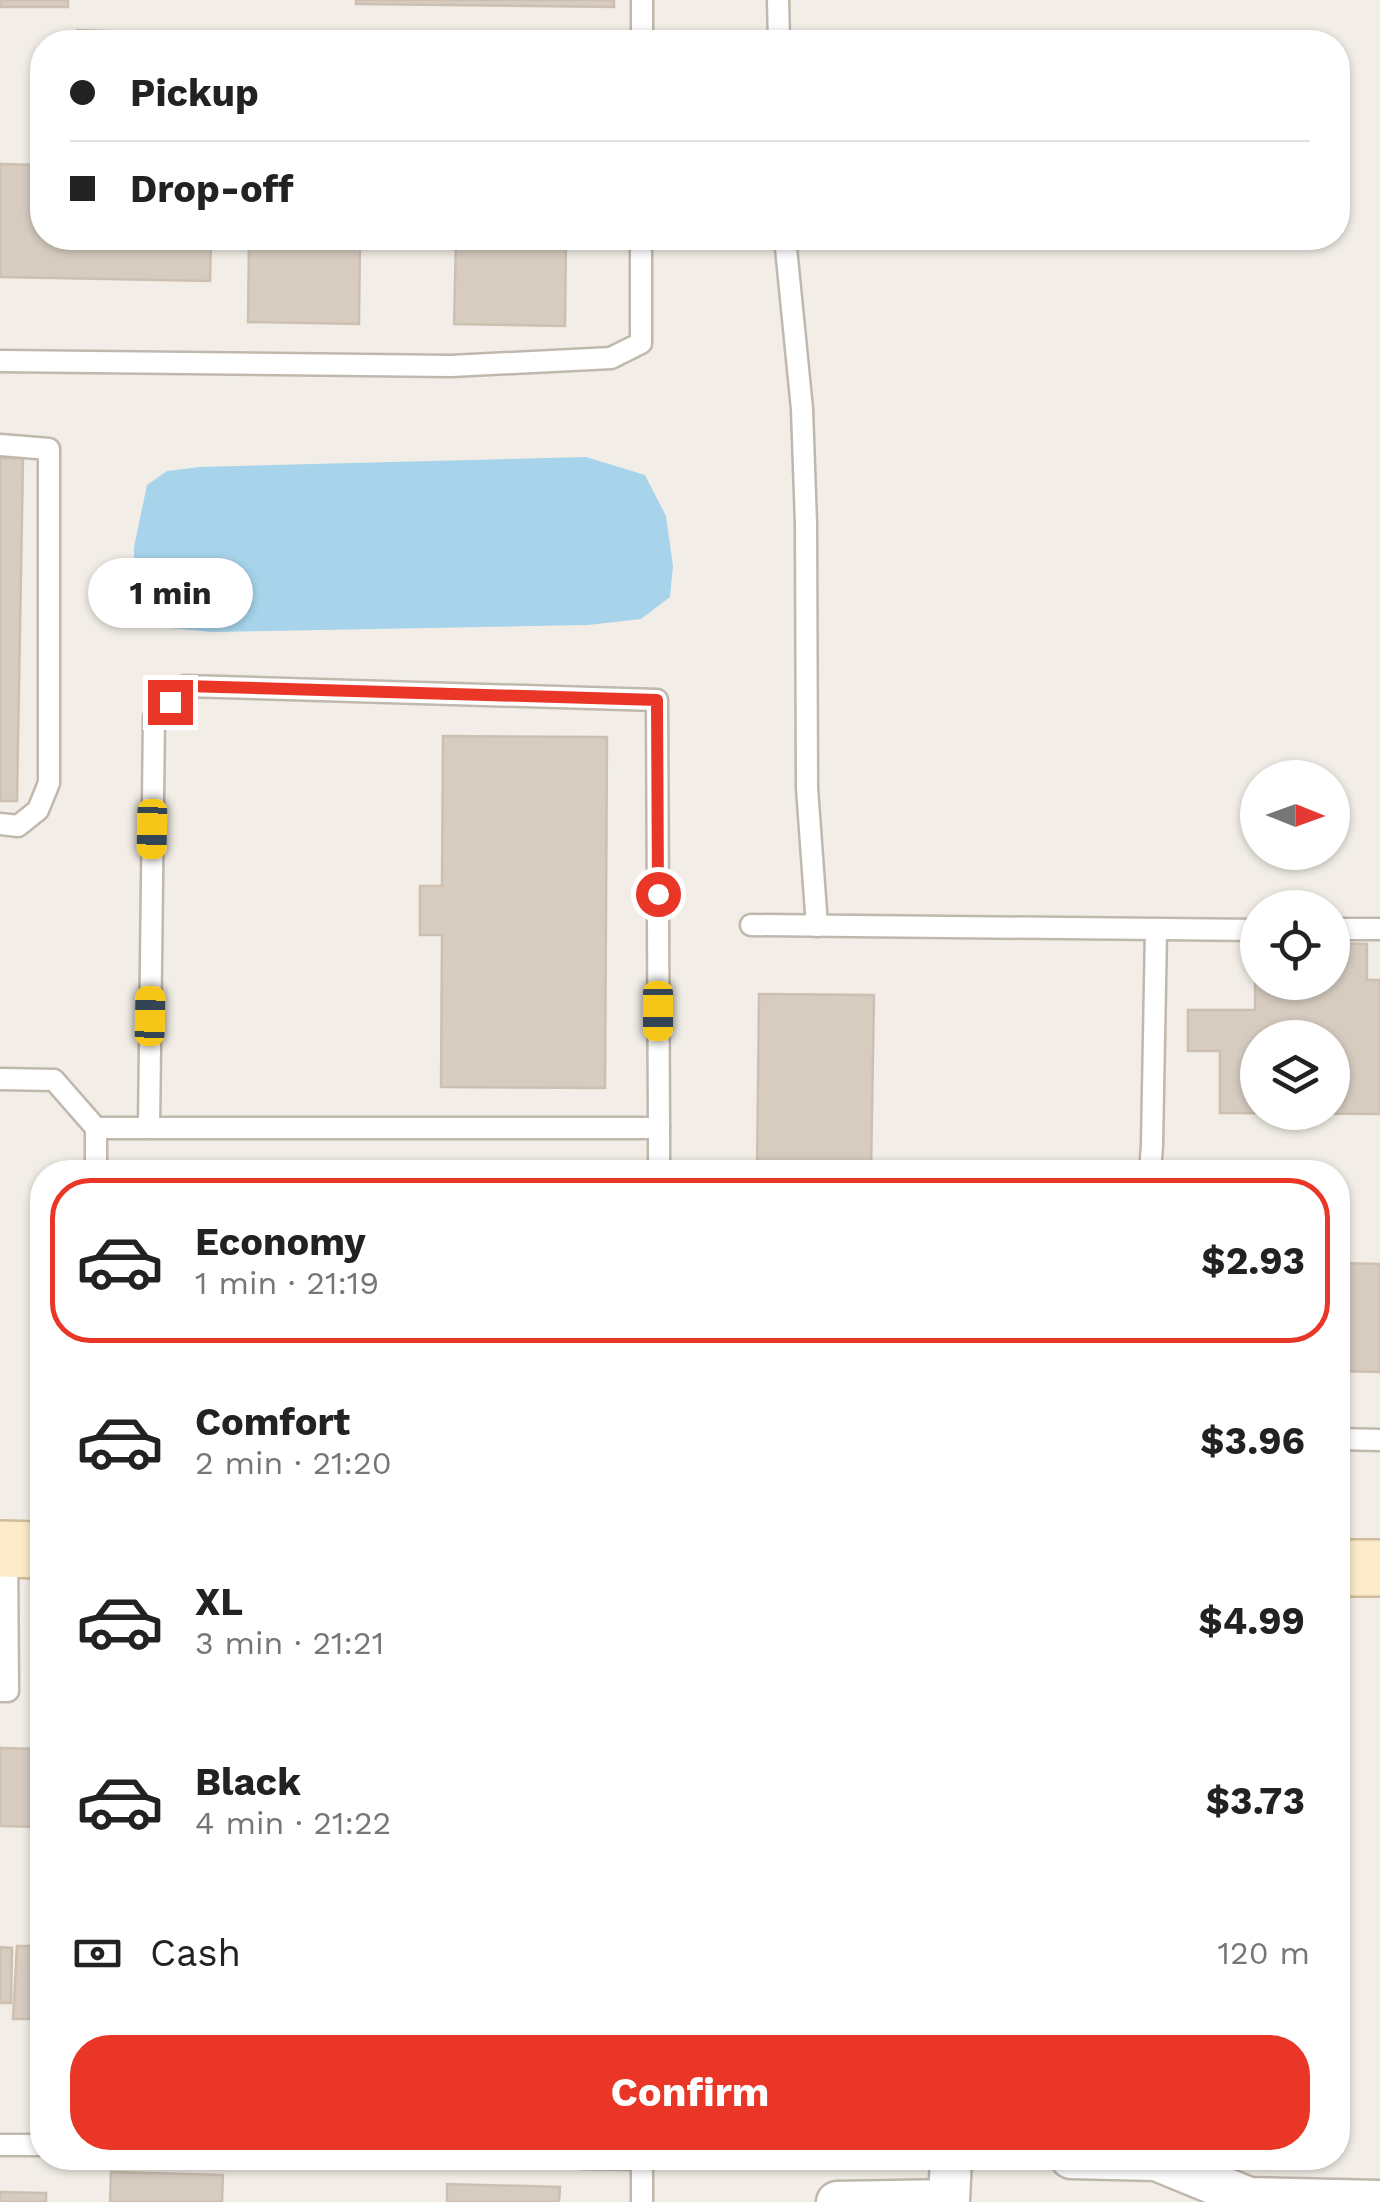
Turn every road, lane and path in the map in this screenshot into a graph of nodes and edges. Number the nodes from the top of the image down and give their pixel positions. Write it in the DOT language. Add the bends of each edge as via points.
graph roads {
  1 [pos="642,0"];
  2 [pos="778,0"];
  3 [pos="642,30"];
  4 [pos="778,30"];
  5 [pos="642,250"];
  6 [pos="786,250"];
  7 [pos="0,361"];
  8 [pos="0,445"];
  9 [pos="0,824"];
  10 [pos="750,925"];
  11 [pos="818,926"];
  12 [pos="1380,929"];
  13 [pos="1156,930"];
  14 [pos="1240,930"];
  15 [pos="1350,930"];
  16 [pos="0,1079"];
  17 [pos="96,1128"];
  18 [pos="149,1128"];
  19 [pos="659,1128"];
  20 [pos="96,1160"];
  21 [pos="659,1160"];
  22 [pos="1151,1160"];
  23 [pos="1350,1439"];
  24 [pos="1380,1440"];
  25 [pos="17,1550"];
  26 [pos="1350,1568"];
  27 [pos="1380,1568"];
  28 [pos="0,1691"];
  29 [pos="0,2145"];
  30 [pos="30,2145"];
  31 [pos="642,2170"];
  32 [pos="950,2170"];
  33 [pos="1180,2170"];
  34 [pos="1380,2201"];
  35 [pos="642,2202"];
  36 [pos="837,2202"];
  1 -- 3 [label="lane"];
  2 -- 4 [label="lane"];
  5 -- 7 [label="lane" via="641,343 611,358 451,366"];
  6 -- 11 [label="lane" via="802,409 807,788"];
  8 -- 9 [label="lane" via="50,449 49,783 38,810 18,826"];
  10 -- 11 [label="lane"];
  11 -- 13 [label="lane"];
  12 -- 15 [label="lane"];
  13 -- 14 [label="lane"];
  13 -- 22 [label="lane"];
  16 -- 17 [label="lane" via="54,1080"];
  17 -- 18 [label="lane"];
  17 -- 20 [label="lane"];
  18 -- 19 [label="lane"];
  18 -- 19 [label="lane" via="154,717 185,686 657,700"];
  19 -- 21 [label="lane"];
  23 -- 24 [label="lane"];
  25 -- 28 [label="lane" via="8,1691"];
  26 -- 27 [label="street"];
  29 -- 30 [label="lane"];
  31 -- 35 [label="lane"];
  32 -- 36 [label="street" via="949,2200"];
  33 -- 34 [label="street" via="1249,2198"];
}
